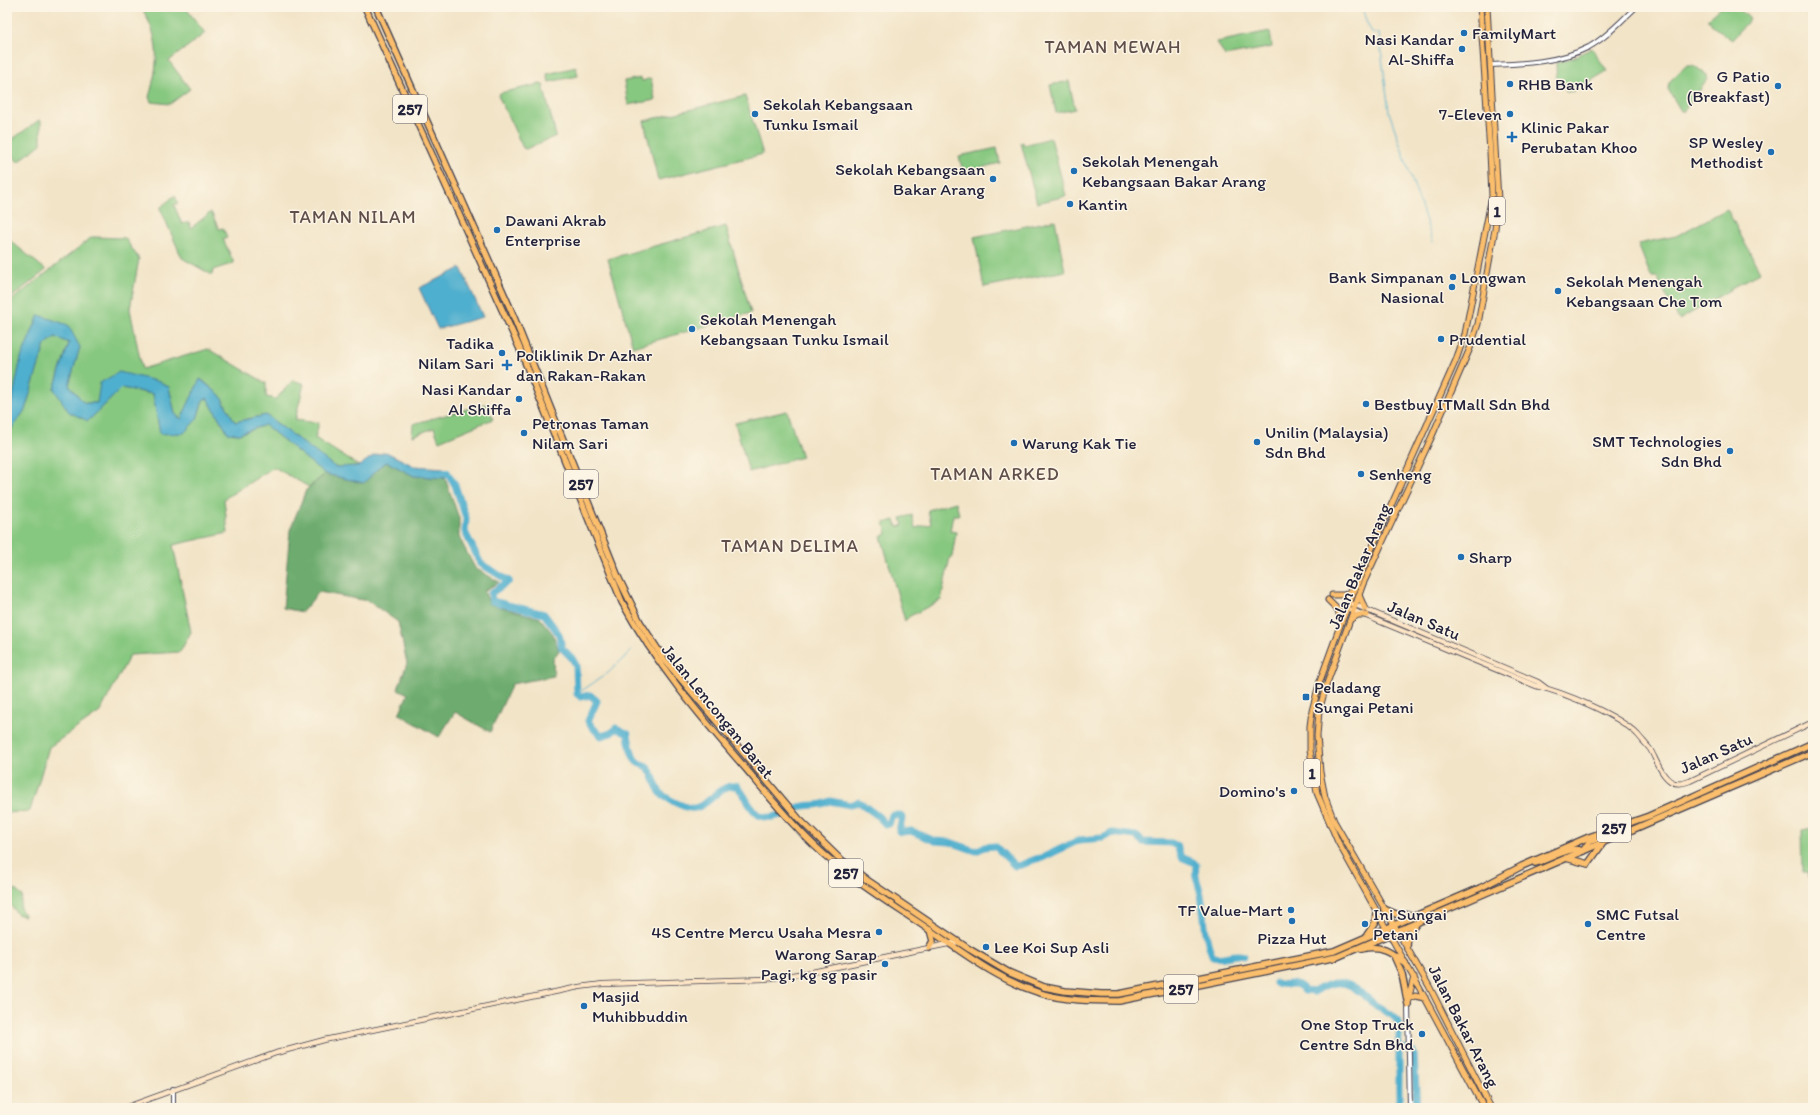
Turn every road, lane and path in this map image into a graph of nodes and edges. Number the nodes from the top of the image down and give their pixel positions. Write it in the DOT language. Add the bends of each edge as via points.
graph roads {
  1 [pos="365,7"];
  2 [pos="376,7"];
  3 [pos="1480,7"];
  4 [pos="1487,7"];
  5 [pos="1636,7"];
  6 [pos="1490,65"];
  7 [pos="1485,237"];
  8 [pos="1493,238"];
  9 [pos="1355,589"];
  10 [pos="1359,595"];
  11 [pos="1348,606"];
  12 [pos="1354,608"];
  13 [pos="1366,612"];
  14 [pos="1351,620"];
  15 [pos="1341,623"];
  16 [pos="1813,723"];
  17 [pos="1813,744"];
  18 [pos="1813,752"];
  19 [pos="1648,816"];
  20 [pos="1605,841"];
  21 [pos="1583,851"];
  22 [pos="1566,858"];
  23 [pos="1522,866"];
  24 [pos="1384,909"];
  25 [pos="1376,913"];
  26 [pos="1415,915"];
  27 [pos="1418,921"];
  28 [pos="1393,924"];
  29 [pos="1385,928"];
  30 [pos="930,930"];
  31 [pos="1397,931"];
  32 [pos="1389,934"];
  33 [pos="1364,938"];
  34 [pos="958,942"];
  35 [pos="949,943"];
  36 [pos="1407,947"];
  37 [pos="929,948"];
  38 [pos="1391,952"];
  39 [pos="1345,954"];
  40 [pos="1405,963"];
  41 [pos="1414,977"];
  42 [pos="1425,998"];
  43 [pos="1408,1005"];
  44 [pos="173,1089"];
  45 [pos="124,1108"];
  46 [pos="173,1108"];
  47 [pos="1410,1108"];
  48 [pos="1484,1108"];
  49 [pos="1491,1108"];
  1 -- 30 [label="highway, Jalan Lencongan Barat / 257" via="519,347 622,602 647,645 671,680 812,843 845,872"];
  2 -- 34 [label="highway, Jalan Lencongan Barat / 257" via="511,310 630,602 664,659 819,840 852,868"];
  3 -- 7 [label="main road, Jalan Bakar Arang / 1" via="1492,188"];
  4 -- 6 [label="main road, Jalan Bakar Arang / 1"];
  5 -- 6 [label="street" via="1601,39 1573,54 1554,59"];
  6 -- 8 [label="main road, Jalan Bakar Arang / 1" via="1498,190"];
  7 -- 8 [label="main road"];
  7 -- 9 [label="main road, Jalan Bakar Arang / 1" via="1466,334"];
  8 -- 10 [label="main road, Jalan Bakar Arang / 1" via="1478,324 1471,346"];
  9 -- 11 [label="main road, Jalan Bakar Arang / 1"];
  9 -- 15 [label="main road" via="1330,598 1338,610"];
  10 -- 12 [label="main road, Jalan Bakar Arang / 1"];
  10 -- 13 [label="main road"];
  11 -- 12 [label="main road, Jalan Satu"];
  11 -- 15 [label="main road, Jalan Bakar Arang / 1"];
  12 -- 13 [label="main road, Jalan Satu"];
  12 -- 14 [label="main road, Jalan Bakar Arang / 1"];
  13 -- 14 [label="main road"];
  13 -- 16 [label="main road, Jalan Satu" via="1538,682 1547,689 1619,721 1636,733 1650,749 1668,779 1677,784 1690,781"];
  14 -- 24 [label="main road, Jalan Bakar Arang / 1" via="1319,711 1317,736 1320,772 1334,821"];
  15 -- 25 [label="main road, Jalan Bakar Arang / 1" via="1320,680 1312,711 1312,770 1323,812"];
  17 -- 19 [label="highway, 257"];
  18 -- 20 [label="highway, 257"];
  19 -- 21 [label="highway" via="1589,842"];
  19 -- 23 [label="highway, 257" via="1588,837"];
  20 -- 21 [label="highway, 257"];
  20 -- 22 [label="highway" via="1588,864"];
  21 -- 22 [label="highway, 257"];
  21 -- 23 [label="highway" via="1570,850 1543,862"];
  22 -- 27 [label="highway, 257"];
  23 -- 26 [label="highway, 257" via="1480,888"];
  24 -- 26 [label="highway" via="1401,915"];
  24 -- 28 [label="main road, Jalan Bakar Arang / 1"];
  25 -- 29 [label="main road, Jalan Bakar Arang / 1"];
  25 -- 33 [label="highway" via="1376,923"];
  26 -- 28 [label="highway, 257"];
  27 -- 31 [label="highway, 257"];
  27 -- 36 [label="highway" via="1411,930"];
  28 -- 29 [label="highway, 257"];
  28 -- 31 [label="main road, Jalan Bakar Arang / 1"];
  29 -- 32 [label="main road, Jalan Bakar Arang / 1"];
  29 -- 33 [label="highway, Jalan Lencongan Barat / 257"];
  30 -- 35 [label="highway, Jalan Lencongan Barat / 257"];
  30 -- 37 [label="highway" via="933,941"];
  31 -- 32 [label="highway, 257"];
  31 -- 36 [label="main road, Jalan Bakar Arang / 1"];
  32 -- 39 [label="highway, Jalan Lencongan Barat / 257"];
  32 -- 40 [label="main road, Jalan Bakar Arang / 1"];
  33 -- 34 [label="highway, Jalan Lencongan Barat / 257" via="1334,950 1143,990 1100,994 1044,987 996,965"];
  34 -- 35 [label="main road"];
  35 -- 37 [label="main road"];
  35 -- 39 [label="highway, Jalan Lencongan Barat / 257" via="993,973 1038,993 1094,1001 1144,997"];
  36 -- 49 [label="main road, Jalan Bakar Arang / 1"];
  37 -- 44 [label="main road" via="816,972 765,979 579,987 324,1040 250,1061"];
  38 -- 39 [label="highway" via="1372,947"];
  38 -- 40 [label="highway"];
  38 -- 43 [label="highway" via="1402,974"];
  40 -- 41 [label="main road, Jalan Bakar Arang / 1"];
  41 -- 42 [label="main road, Jalan Bakar Arang / 1"];
  41 -- 43 [label="main road"];
  42 -- 43 [label="main road" via="1412,997"];
  42 -- 48 [label="main road, Jalan Bakar Arang / 1"];
  43 -- 47 [label="street"];
  44 -- 45 [label="main road"];
  44 -- 46 [label="street"];
}
